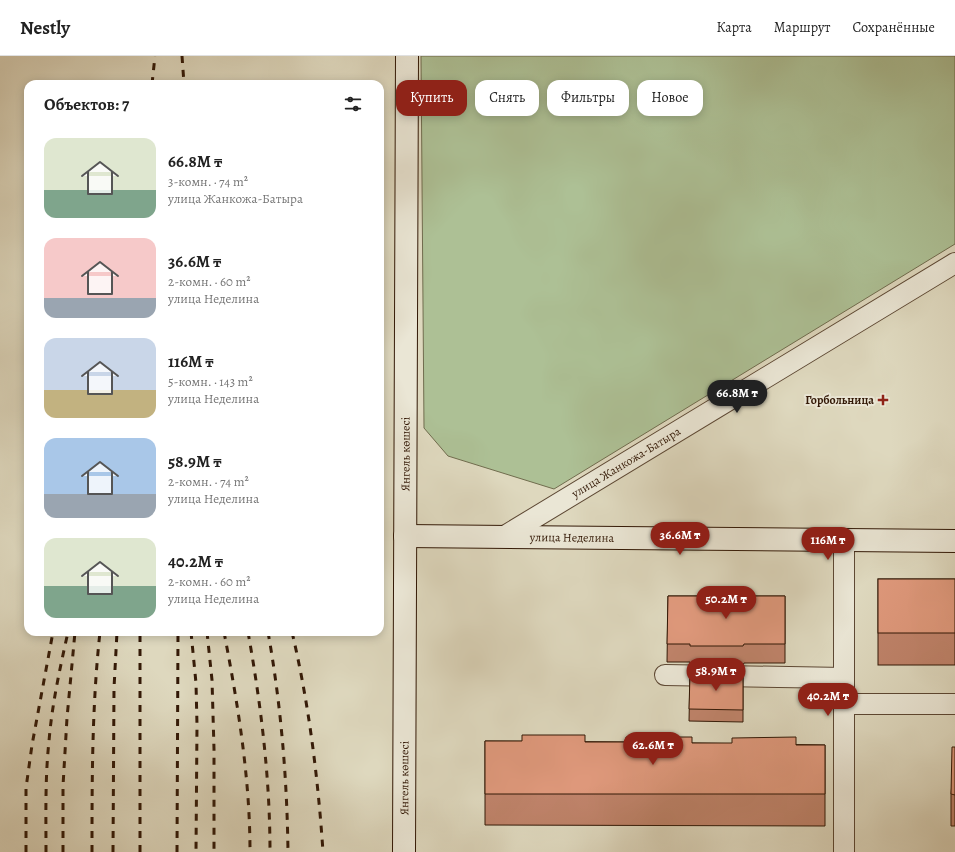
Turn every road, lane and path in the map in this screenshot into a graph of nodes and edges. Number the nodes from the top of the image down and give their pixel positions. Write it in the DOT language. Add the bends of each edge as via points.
graph roads {
  1 [pos="406,56"];
  2 [pos="955,263"];
  3 [pos="405,536"];
  4 [pos="503,537"];
  5 [pos="844,540"];
  6 [pos="955,541"];
  7 [pos="665,675"];
  8 [pos="844,678"];
  9 [pos="844,704"];
  10 [pos="955,704"];
  11 [pos="404,852"];
  12 [pos="844,852"];
  1 -- 3 [label="street, Янгель көшесі"];
  2 -- 4 [label="street, улица Жанкожа-Батыра"];
  3 -- 4 [label="street, улица Неделина"];
  3 -- 11 [label="street, Янгель көшесі"];
  4 -- 5 [label="street, улица Неделина"];
  5 -- 6 [label="street, улица Неделина"];
  5 -- 8 [label="street"];
  7 -- 8 [label="street"];
  8 -- 9 [label="street"];
  9 -- 10 [label="street"];
  9 -- 12 [label="street"];
}
